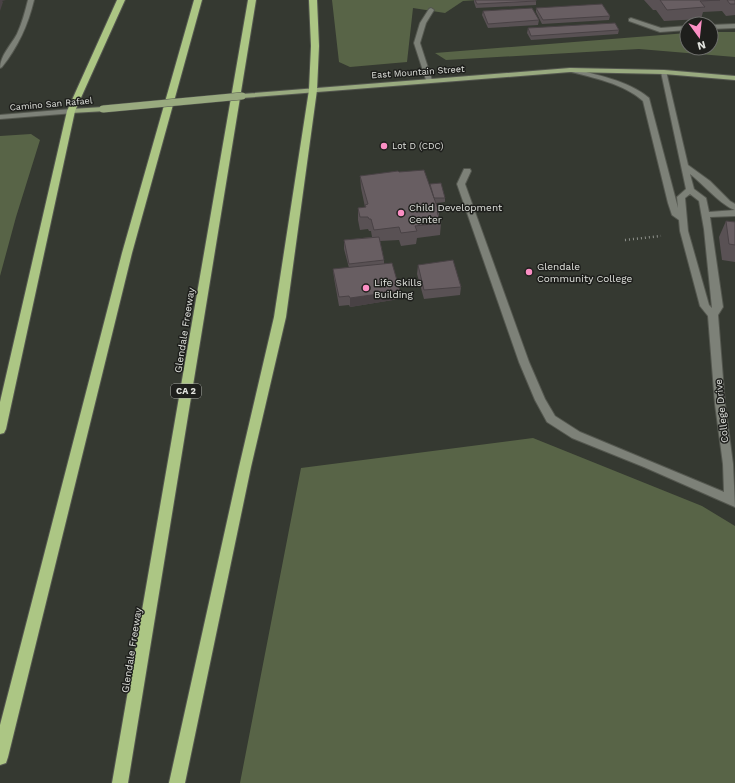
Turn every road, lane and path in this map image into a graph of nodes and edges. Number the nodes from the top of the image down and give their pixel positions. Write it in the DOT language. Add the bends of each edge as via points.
graph roads {
  1 [pos="31,0"];
  2 [pos="121,0"];
  3 [pos="198,0"];
  4 [pos="252,0"];
  5 [pos="313,0"];
  6 [pos="431,10"];
  7 [pos="631,20"];
  8 [pos="735,26"];
  9 [pos="719,27"];
  10 [pos="679,29"];
  11 [pos="0,66"];
  12 [pos="570,70"];
  13 [pos="664,72"];
  14 [pos="735,78"];
  15 [pos="429,80"];
  16 [pos="313,90"];
  17 [pos="103,109"];
  18 [pos="71,111"];
  19 [pos="0,117"];
  20 [pos="684,165"];
  21 [pos="467,171"];
  22 [pos="690,190"];
  23 [pos="735,207"];
  24 [pos="735,214"];
  25 [pos="706,215"];
  26 [pos="684,219"];
  27 [pos="661,236"];
  28 [pos="625,240"];
  29 [pos="713,315"];
  30 [pos="0,429"];
  31 [pos="732,502"];
  32 [pos="0,757"];
  33 [pos="120,783"];
  34 [pos="178,783"];
  1 -- 11 [label="street" via="19,38"];
  2 -- 18 [label="highway"];
  3 -- 32 [label="highway" via="127,253"];
  4 -- 33 [label="highway, Glendale Freeway / CA 2"];
  5 -- 16 [label="highway"];
  6 -- 15 [label="street" via="423,23 417,44"];
  7 -- 10 [label="street" via="660,30"];
  8 -- 9 [label="street"];
  12 -- 13 [label="main road, East Mountain Street"];
  12 -- 15 [label="main road, East Mountain Street"];
  12 -- 26 [label="street" via="629,88 646,100 676,215"];
  13 -- 14 [label="main road, East Mountain Street"];
  13 -- 20 [label="street"];
  15 -- 16 [label="main road, East Mountain Street"];
  16 -- 17 [label="main road, East Mountain Street, bridge"];
  16 -- 34 [label="highway" via="280,317 243,475"];
  17 -- 18 [label="main road, Camino San Rafael"];
  18 -- 19 [label="street, Camino San Rafael"];
  18 -- 30 [label="highway"];
  20 -- 22 [label="street"];
  20 -- 23 [label="street"];
  21 -- 31 [label="street" via="461,184 463,191 524,362 540,400 552,419 576,435"];
  22 -- 25 [label="street, College Drive" via="703,200"];
  22 -- 26 [label="street, College Drive" via="682,197"];
  24 -- 25 [label="street"];
  25 -- 29 [label="street, College Drive" via="718,307"];
  26 -- 29 [label="street, College Drive" via="684,231 705,306"];
  27 -- 28 [label="path"];
  29 -- 31 [label="street, College Drive" via="718,390 730,469"];
}
